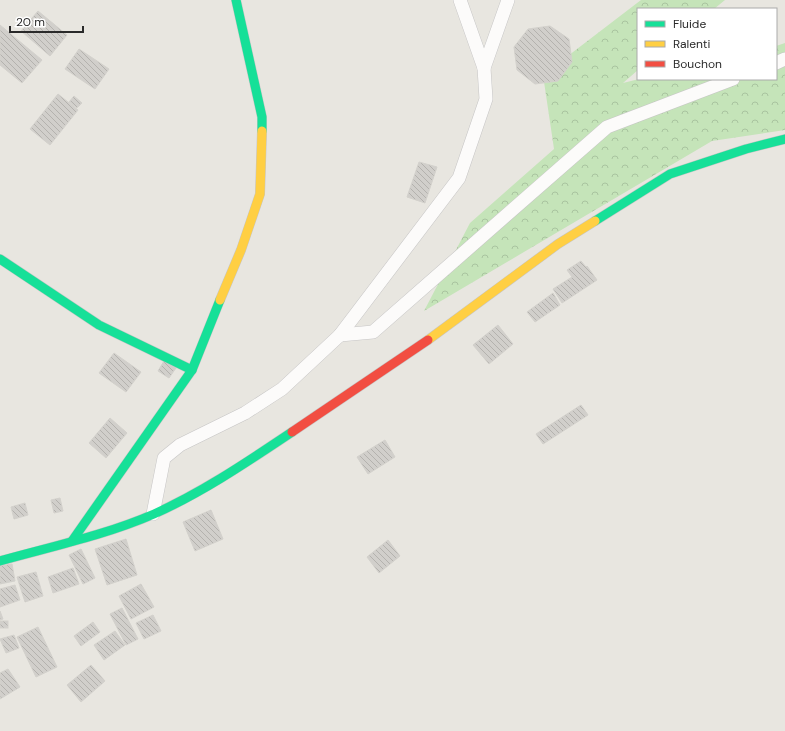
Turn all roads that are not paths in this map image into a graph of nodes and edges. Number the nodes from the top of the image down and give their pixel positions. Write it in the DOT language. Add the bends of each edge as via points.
graph roads {
  1 [pos="236,0"];
  2 [pos="460,0"];
  3 [pos="508,0"];
  4 [pos="484,68"];
  5 [pos="730,80"];
  6 [pos="785,139"];
  7 [pos="0,259"];
  8 [pos="340,335"];
  9 [pos="192,370"];
  10 [pos="153,514"];
  11 [pos="72,541"];
  12 [pos="0,561"];
  1 -- 9 [label="main road" via="262,117 260,194 241,250"];
  2 -- 4 [label="lane"];
  3 -- 4 [label="lane"];
  4 -- 8 [label="lane" via="486,100 459,178"];
  5 -- 8 [label="lane" via="607,127 373,332"];
  6 -- 10 [label="main road" via="670,174 558,244 438,333 252,459 203,489"];
  7 -- 9 [label="main road" via="99,325"];
  8 -- 10 [label="lane" via="282,389 245,413 180,445 164,458"];
  9 -- 11 [label="main road"];
  10 -- 11 [label="main road"];
  11 -- 12 [label="main road"];
}
